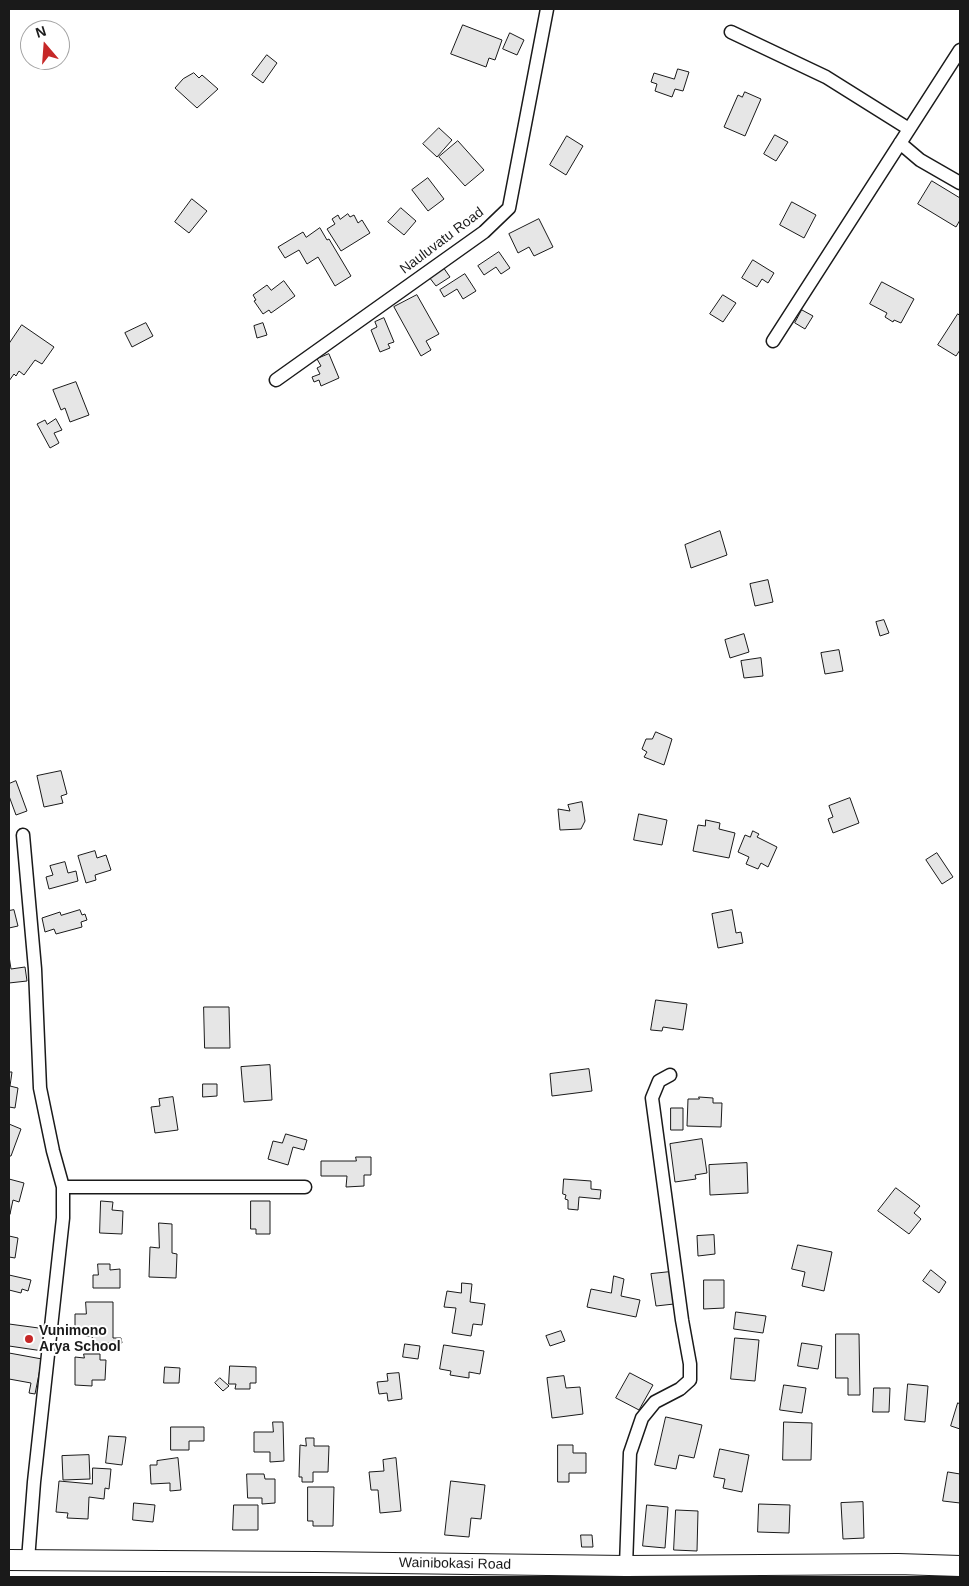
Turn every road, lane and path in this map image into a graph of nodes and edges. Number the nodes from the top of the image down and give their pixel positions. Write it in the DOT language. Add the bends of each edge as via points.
graph roads {
  1 [pos="547,9"];
  2 [pos="731,32"];
  3 [pos="960,50"];
  4 [pos="909,129"];
  5 [pos="900,143"];
  6 [pos="960,183"];
  7 [pos="773,341"];
  8 [pos="276,380"];
  9 [pos="23,835"];
  10 [pos="670,1075"];
  11 [pos="306,1186"];
  12 [pos="63,1187"];
  13 [pos="18,1560"];
  14 [pos="626,1566"];
  15 [pos="960,1566"];
  1 -- 8 [label="street, Nauluvatu Road" via="509,208 484,232"];
  2 -- 4 [label="street" via="826,77"];
  3 -- 4 [label="street"];
  4 -- 5 [label="street"];
  5 -- 6 [label="street" via="920,160"];
  5 -- 7 [label="street"];
  9 -- 12 [label="street" via="35,969 40,1088"];
  10 -- 14 [label="street" via="659,1081 652,1098 690,1380 655,1402 642,1418 630,1453"];
  11 -- 12 [label="street"];
  12 -- 13 [label="street" via="63,1218 34,1482"];
  13 -- 14 [label="main road, Wainibokasi Road"];
  14 -- 15 [label="main road, Wainibokasi Road"];
}
